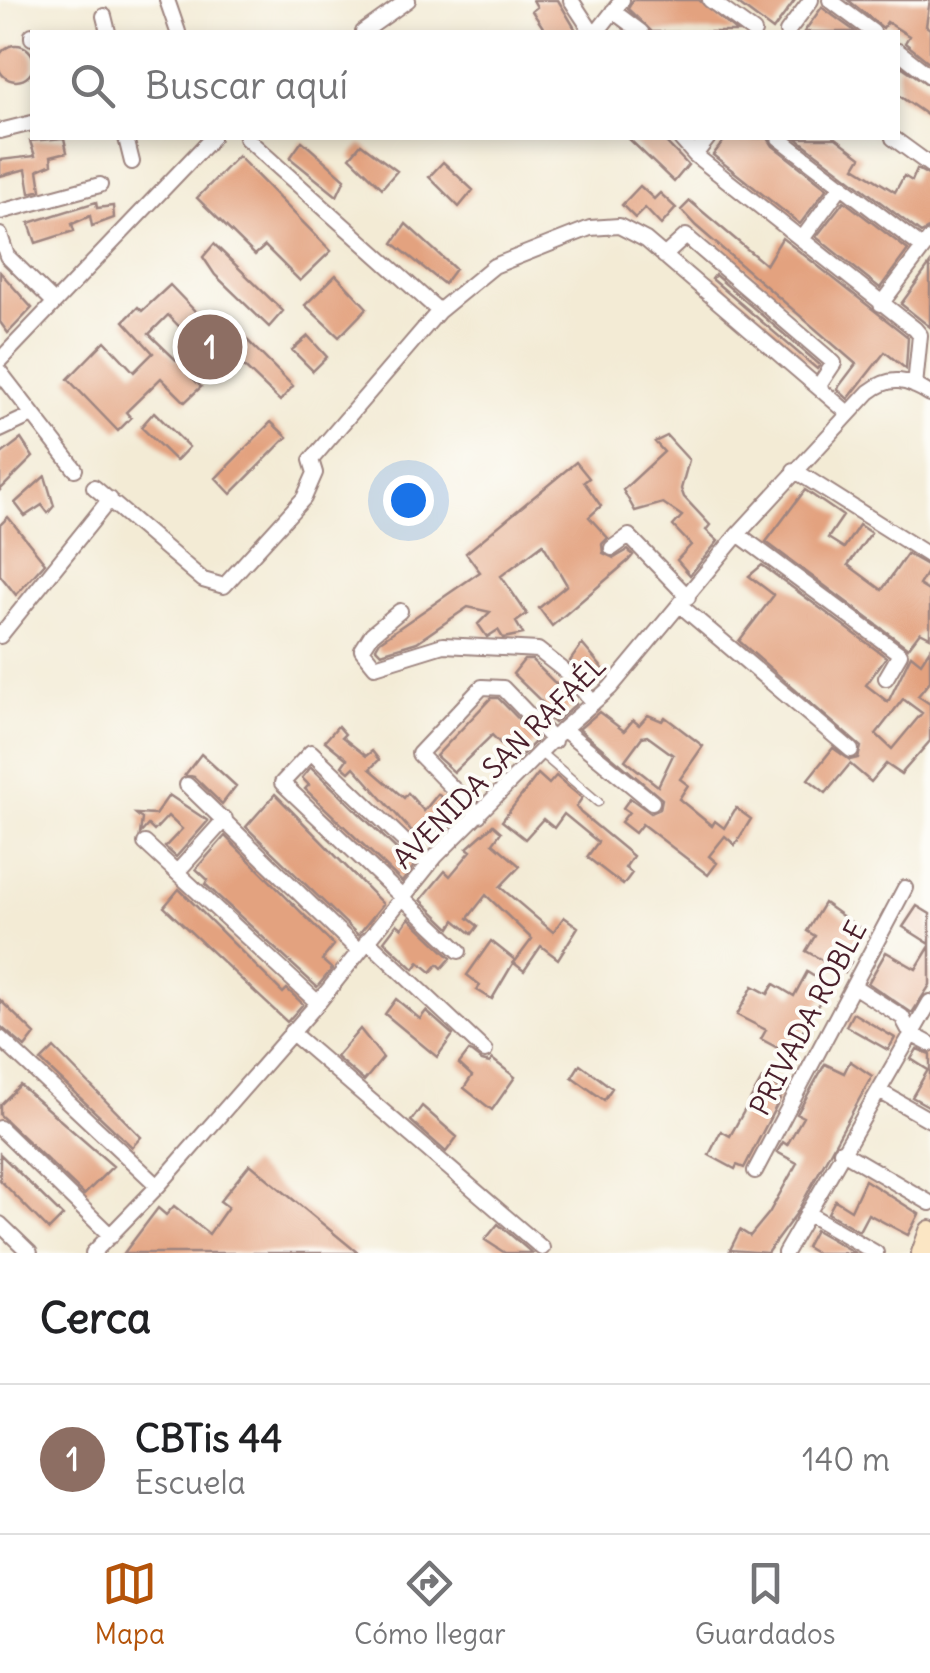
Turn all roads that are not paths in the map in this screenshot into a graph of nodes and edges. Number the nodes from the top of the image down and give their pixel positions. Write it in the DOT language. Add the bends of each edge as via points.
graph roads {
  1 [pos="167,0"];
  2 [pos="408,0"];
  3 [pos="571,0"];
  4 [pos="710,0"];
  5 [pos="812,0"];
  6 [pos="830,0"];
  7 [pos="617,6"];
  8 [pos="104,16"];
  9 [pos="108,30"];
  10 [pos="177,30"];
  11 [pos="367,30"];
  12 [pos="594,30"];
  13 [pos="597,30"];
  14 [pos="639,30"];
  15 [pos="751,30"];
  16 [pos="789,30"];
  17 [pos="870,30"];
  18 [pos="900,53"];
  19 [pos="930,76"];
  20 [pos="30,124"];
  21 [pos="0,131"];
  22 [pos="126,140"];
  23 [pos="210,140"];
  24 [pos="248,140"];
  25 [pos="682,140"];
  26 [pos="706,140"];
  27 [pos="782,140"];
  28 [pos="896,140"];
  29 [pos="695,155"];
  30 [pos="132,162"];
  31 [pos="930,165"];
  32 [pos="100,185"];
  33 [pos="842,185"];
  34 [pos="0,212"];
  35 [pos="0,236"];
  36 [pos="802,240"];
  37 [pos="927,244"];
  38 [pos="664,256"];
  39 [pos="54,302"];
  40 [pos="881,304"];
  41 [pos="439,311"];
  42 [pos="0,360"];
  43 [pos="0,372"];
  44 [pos="818,387"];
  45 [pos="924,387"];
  46 [pos="848,413"];
  47 [pos="30,416"];
  48 [pos="0,430"];
  49 [pos="75,469"];
  50 [pos="794,470"];
  51 [pos="94,486"];
  52 [pos="110,500"];
  53 [pos="738,534"];
  54 [pos="612,548"];
  55 [pos="930,556"];
  56 [pos="684,601"];
  57 [pos="400,611"];
  58 [pos="0,636"];
  59 [pos="886,678"];
  60 [pos="592,703"];
  61 [pos="558,735"];
  62 [pos="851,750"];
  63 [pos="542,754"];
  64 [pos="187,785"];
  65 [pos="598,802"];
  66 [pos="652,802"];
  67 [pos="479,815"];
  68 [pos="225,819"];
  69 [pos="145,843"];
  70 [pos="429,864"];
  71 [pos="178,871"];
  72 [pos="905,888"];
  73 [pos="400,899"];
  74 [pos="363,945"];
  75 [pos="459,951"];
  76 [pos="855,988"];
  77 [pos="930,1002"];
  78 [pos="318,1003"];
  79 [pos="902,1018"];
  80 [pos="924,1022"];
  81 [pos="291,1032"];
  82 [pos="911,1034"];
  83 [pos="0,1038"];
  84 [pos="930,1044"];
  85 [pos="486,1052"];
  86 [pos="879,1091"];
  87 [pos="930,1120"];
  88 [pos="0,1128"];
  89 [pos="841,1151"];
  90 [pos="755,1171"];
  91 [pos="158,1186"];
  92 [pos="930,1203"];
  93 [pos="807,1213"];
  94 [pos="0,1224"];
  95 [pos="930,1231"];
  96 [pos="112,1236"];
  97 [pos="542,1248"];
  98 [pos="30,1253"];
  99 [pos="93,1253"];
  100 [pos="784,1253"];
  101 [pos="876,1253"];
  102 [pos="922,1253"];
  1 -- 10 [label="street"];
  2 -- 11 [label="street"];
  3 -- 12 [label="street"];
  4 -- 15 [label="street"];
  5 -- 16 [label="street"];
  6 -- 17 [label="street"];
  7 -- 13 [label="street"];
  7 -- 14 [label="street"];
  8 -- 9 [label="street"];
  18 -- 19 [label="street"];
  20 -- 21 [label="street"];
  22 -- 30 [label="street"];
  23 -- 39 [label="street"];
  24 -- 41 [label="street"];
  25 -- 29 [label="street"];
  26 -- 29 [label="street"];
  27 -- 33 [label="street"];
  28 -- 31 [label="street"];
  29 -- 36 [label="street"];
  32 -- 34 [label="street"];
  33 -- 36 [label="street"];
  33 -- 37 [label="street"];
  35 -- 39 [label="street" via="8,256"];
  36 -- 40 [label="street"];
  37 -- 40 [label="street"];
  38 -- 41 [label="street" via="618,226 590,228 494,266"];
  38 -- 44 [label="street"];
  38 -- 44 [label="street" via="686,236 834,363"];
  39 -- 42 [label="street"];
  40 -- 45 [label="street" via="920,335"];
  41 -- 52 [label="street" via="311,460 315,473 304,498 233,580 217,587 203,580"];
  43 -- 47 [label="street"];
  44 -- 46 [label="street"];
  45 -- 46 [label="street, AVENIDA SAN RAFAÉL" via="884,380"];
  46 -- 50 [label="street, AVENIDA SAN RAFAÉL"];
  47 -- 48 [label="street"];
  47 -- 49 [label="street"];
  50 -- 53 [label="street, AVENIDA SAN RAFAÉL"];
  50 -- 55 [label="street"];
  51 -- 52 [label="street"];
  52 -- 58 [label="street"];
  53 -- 56 [label="street, AVENIDA SAN RAFAÉL"];
  53 -- 59 [label="street" via="900,654"];
  54 -- 56 [label="street" via="629,536"];
  56 -- 60 [label="street, AVENIDA SAN RAFAÉL"];
  56 -- 62 [label="street"];
  57 -- 60 [label="street" via="362,650 375,666 443,645 538,650"];
  60 -- 61 [label="street, AVENIDA SAN RAFAÉL"];
  61 -- 63 [label="street, AVENIDA SAN RAFAÉL"];
  61 -- 66 [label="street"];
  61 -- 67 [label="street" via="503,688 482,687 419,754"];
  63 -- 65 [label="lane"];
  63 -- 67 [label="street, AVENIDA SAN RAFAÉL"];
  64 -- 68 [label="street"];
  67 -- 70 [label="street, AVENIDA SAN RAFAÉL"];
  68 -- 71 [label="street"];
  68 -- 74 [label="street"];
  69 -- 71 [label="street"];
  70 -- 73 [label="street, AVENIDA SAN RAFAÉL"];
  70 -- 73 [label="street" via="311,752 282,783"];
  71 -- 78 [label="street"];
  72 -- 76 [label="street, PRIVADA ROBLE"];
  73 -- 74 [label="street, AVENIDA SAN RAFAÉL"];
  73 -- 75 [label="street"];
  74 -- 78 [label="street, AVENIDA SAN RAFAÉL"];
  74 -- 85 [label="street"];
  76 -- 79 [label="street"];
  76 -- 90 [label="street, PRIVADA ROBLE"];
  77 -- 80 [label="street"];
  78 -- 81 [label="street, AVENIDA SAN RAFAÉL"];
  79 -- 80 [label="street"];
  79 -- 82 [label="street"];
  80 -- 82 [label="street"];
  81 -- 91 [label="street, AVENIDA SAN RAFAÉL"];
  81 -- 97 [label="street"];
  82 -- 84 [label="street"];
  82 -- 86 [label="street"];
  83 -- 91 [label="street"];
  86 -- 87 [label="street"];
  86 -- 89 [label="street"];
  88 -- 96 [label="street"];
  89 -- 92 [label="street"];
  89 -- 93 [label="street"];
  91 -- 96 [label="street, AVENIDA SAN RAFAÉL"];
  93 -- 100 [label="street"];
  93 -- 101 [label="street"];
  94 -- 98 [label="street"];
  95 -- 102 [label="main road"];
  96 -- 99 [label="street, AVENIDA SAN RAFAÉL"];
}
